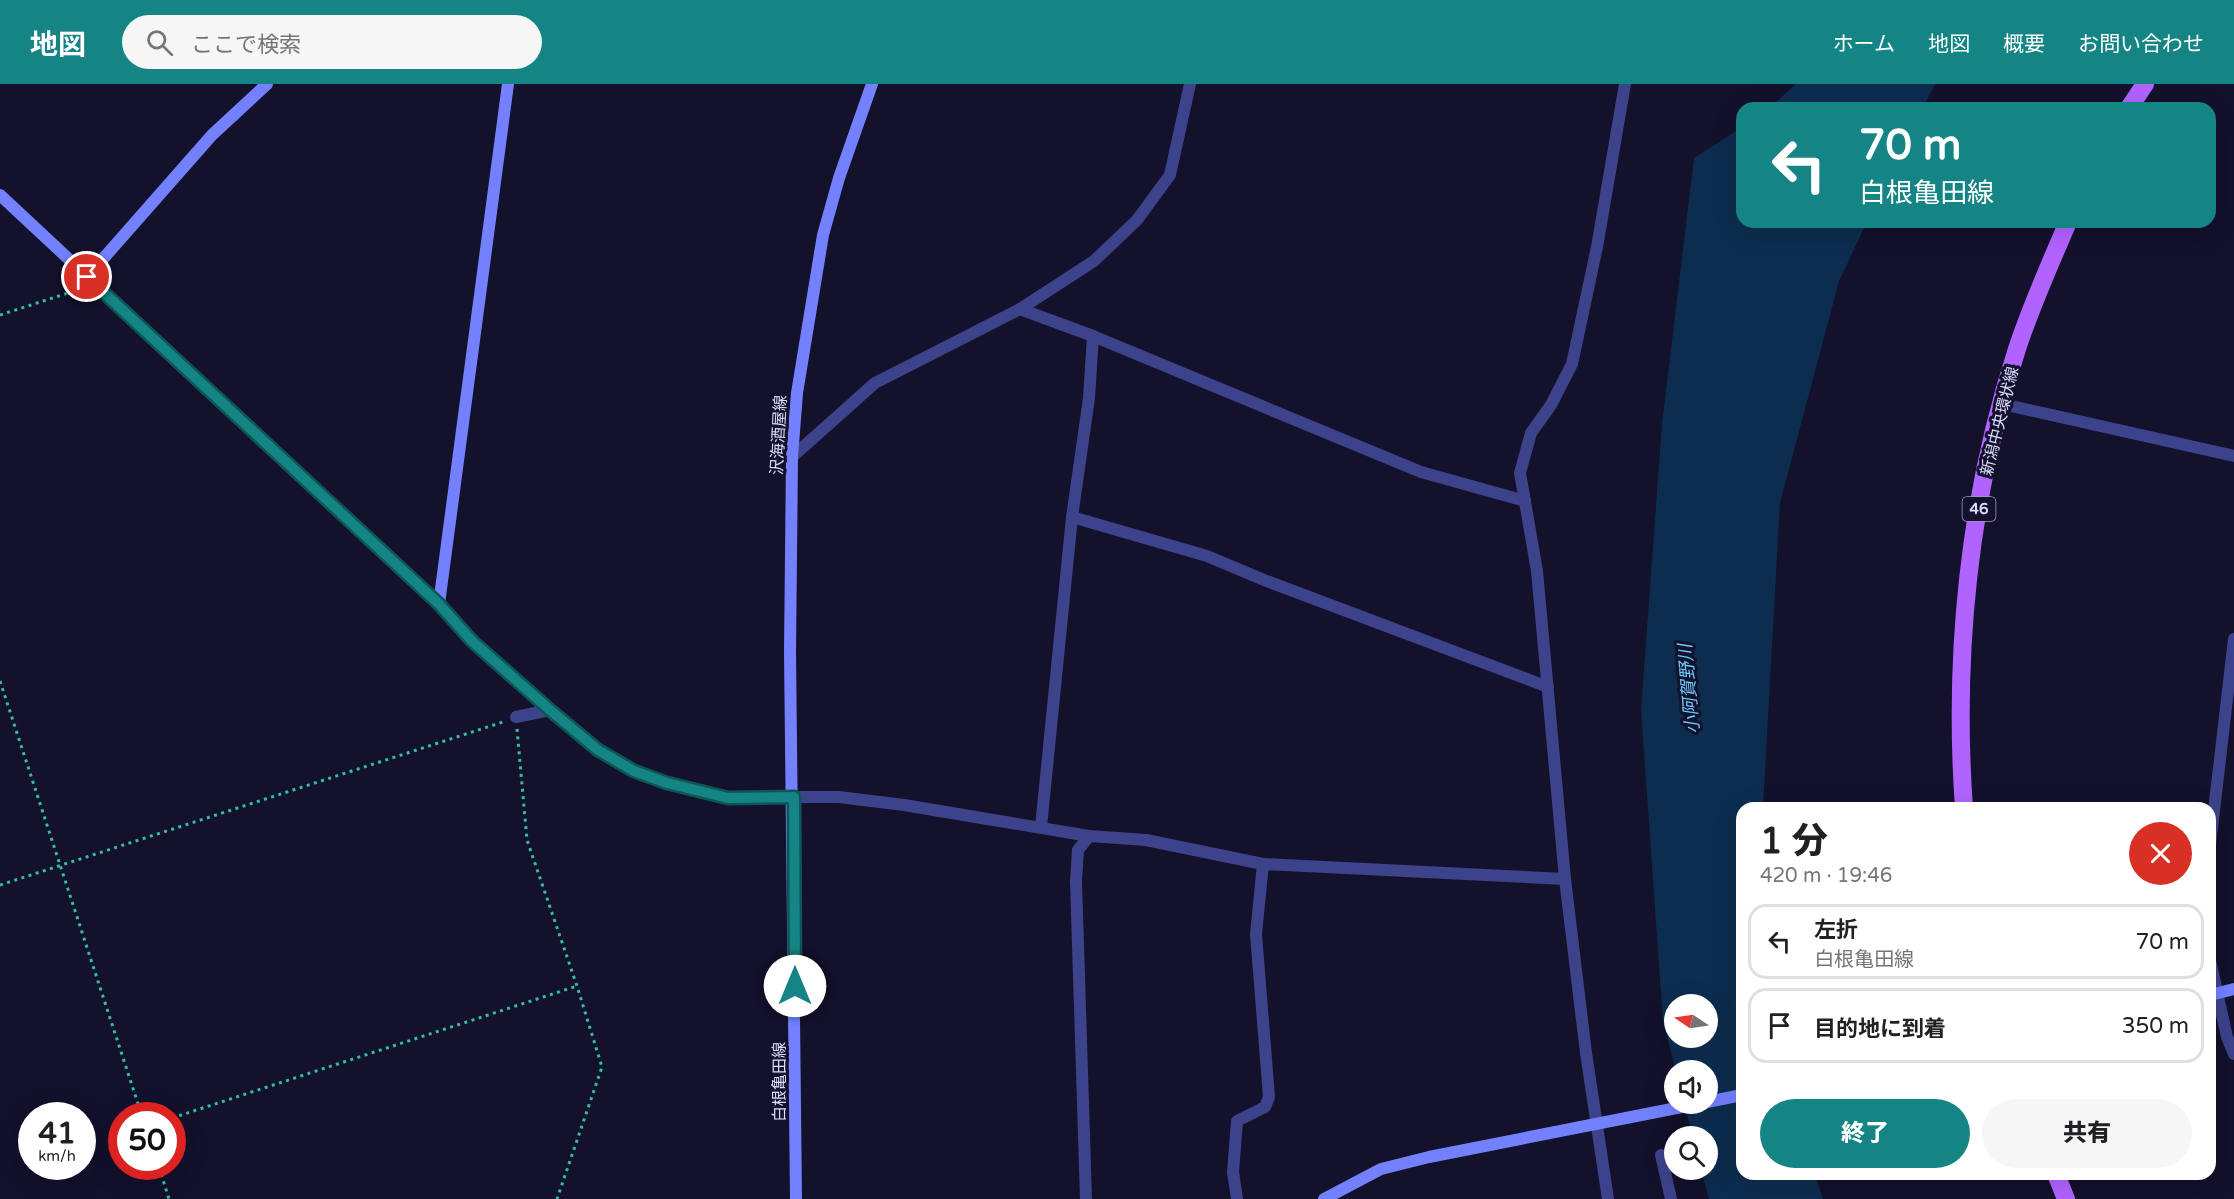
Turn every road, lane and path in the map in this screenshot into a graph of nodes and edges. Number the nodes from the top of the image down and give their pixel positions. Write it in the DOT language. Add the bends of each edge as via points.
graph roads {
  1 [pos="267,84"];
  2 [pos="508,84"];
  3 [pos="872,84"];
  4 [pos="1190,84"];
  5 [pos="1625,84"];
  6 [pos="2145,84"];
  7 [pos="2133,102"];
  8 [pos="0,195"];
  9 [pos="2066,228"];
  10 [pos="87,277"];
  11 [pos="1020,309"];
  12 [pos="0,315"];
  13 [pos="1093,336"];
  14 [pos="2002,404"];
  15 [pos="2234,456"];
  16 [pos="792,457"];
  17 [pos="1526,501"];
  18 [pos="1072,517"];
  19 [pos="439,604"];
  20 [pos="2234,639"];
  21 [pos="0,681"];
  22 [pos="1548,687"];
  23 [pos="550,710"];
  24 [pos="516,717"];
  25 [pos="794,797"];
  26 [pos="1964,802"];
  27 [pos="2215,802"];
  28 [pos="1041,827"];
  29 [pos="1089,836"];
  30 [pos="1263,864"];
  31 [pos="60,866"];
  32 [pos="1565,879"];
  33 [pos="0,885"];
  34 [pos="577,986"];
  35 [pos="2216,987"];
  36 [pos="2234,989"];
  37 [pos="2216,994"];
  38 [pos="2234,1054"];
  39 [pos="1736,1097"];
  40 [pos="1718,1100"];
  41 [pos="137,1102"];
  42 [pos="1664,1111"];
  43 [pos="186,1113"];
  44 [pos="1661,1155"];
  45 [pos="163,1180"];
  46 [pos="2058,1180"];
  47 [pos="169,1199"];
  48 [pos="557,1199"];
  49 [pos="796,1199"];
  50 [pos="1086,1199"];
  51 [pos="1238,1199"];
  52 [pos="1324,1199"];
  53 [pos="1608,1199"];
  54 [pos="1671,1199"];
  55 [pos="2066,1199"];
  1 -- 10 [label="main road" via="212,135"];
  2 -- 19 [label="main road"];
  3 -- 16 [label="main road, 沢海酒屋線" via="824,235 797,393"];
  4 -- 11 [label="street" via="1170,175 1159,192 1137,220 1094,261"];
  5 -- 17 [label="street" via="1572,364 1532,433 1520,473"];
  6 -- 7 [label="main road"];
  8 -- 10 [label="main road"];
  9 -- 14 [label="main road, 新潟中央環状線 / 46" via="2017,349"];
  10 -- 12 [label="path" via="71,292"];
  10 -- 19 [label="main road"];
  11 -- 13 [label="street"];
  11 -- 16 [label="street" via="875,383"];
  13 -- 17 [label="street" via="1421,472"];
  13 -- 18 [label="street" via="1089,398"];
  14 -- 15 [label="street"];
  14 -- 26 [label="main road, 新潟中央環状線 / 46" via="1989,453 1968,583 1959,690"];
  16 -- 25 [label="main road, 沢海酒屋線" via="790,652"];
  17 -- 22 [label="street"];
  18 -- 22 [label="street" via="1207,556"];
  18 -- 28 [label="street"];
  19 -- 23 [label="main road" via="472,641"];
  20 -- 27 [label="street"];
  21 -- 31 [label="path"];
  22 -- 32 [label="street"];
  23 -- 24 [label="street"];
  23 -- 25 [label="main road" via="598,750 634,771 667,783 728,798"];
  24 -- 31 [label="path"];
  24 -- 34 [label="path" via="527,840"];
  25 -- 28 [label="street" via="838,797"];
  25 -- 49 [label="main road, 白根亀田線"];
  28 -- 29 [label="street"];
  29 -- 30 [label="street" via="1146,840"];
  29 -- 50 [label="street" via="1078,850 1076,881"];
  30 -- 32 [label="street"];
  30 -- 51 [label="street" via="1256,934 1269,1097 1265,1107 1237,1121 1233,1172"];
  31 -- 33 [label="path"];
  31 -- 41 [label="path"];
  32 -- 53 [label="street"];
  34 -- 43 [label="path"];
  34 -- 48 [label="path" via="602,1067"];
  35 -- 38 [label="street"];
  36 -- 37 [label="main road"];
  39 -- 40 [label="main road"];
  42 -- 52 [label="main road" via="1419,1159 1381,1169"];
  44 -- 54 [label="street"];
  45 -- 47 [label="path"];
  46 -- 55 [label="main road"];
}
